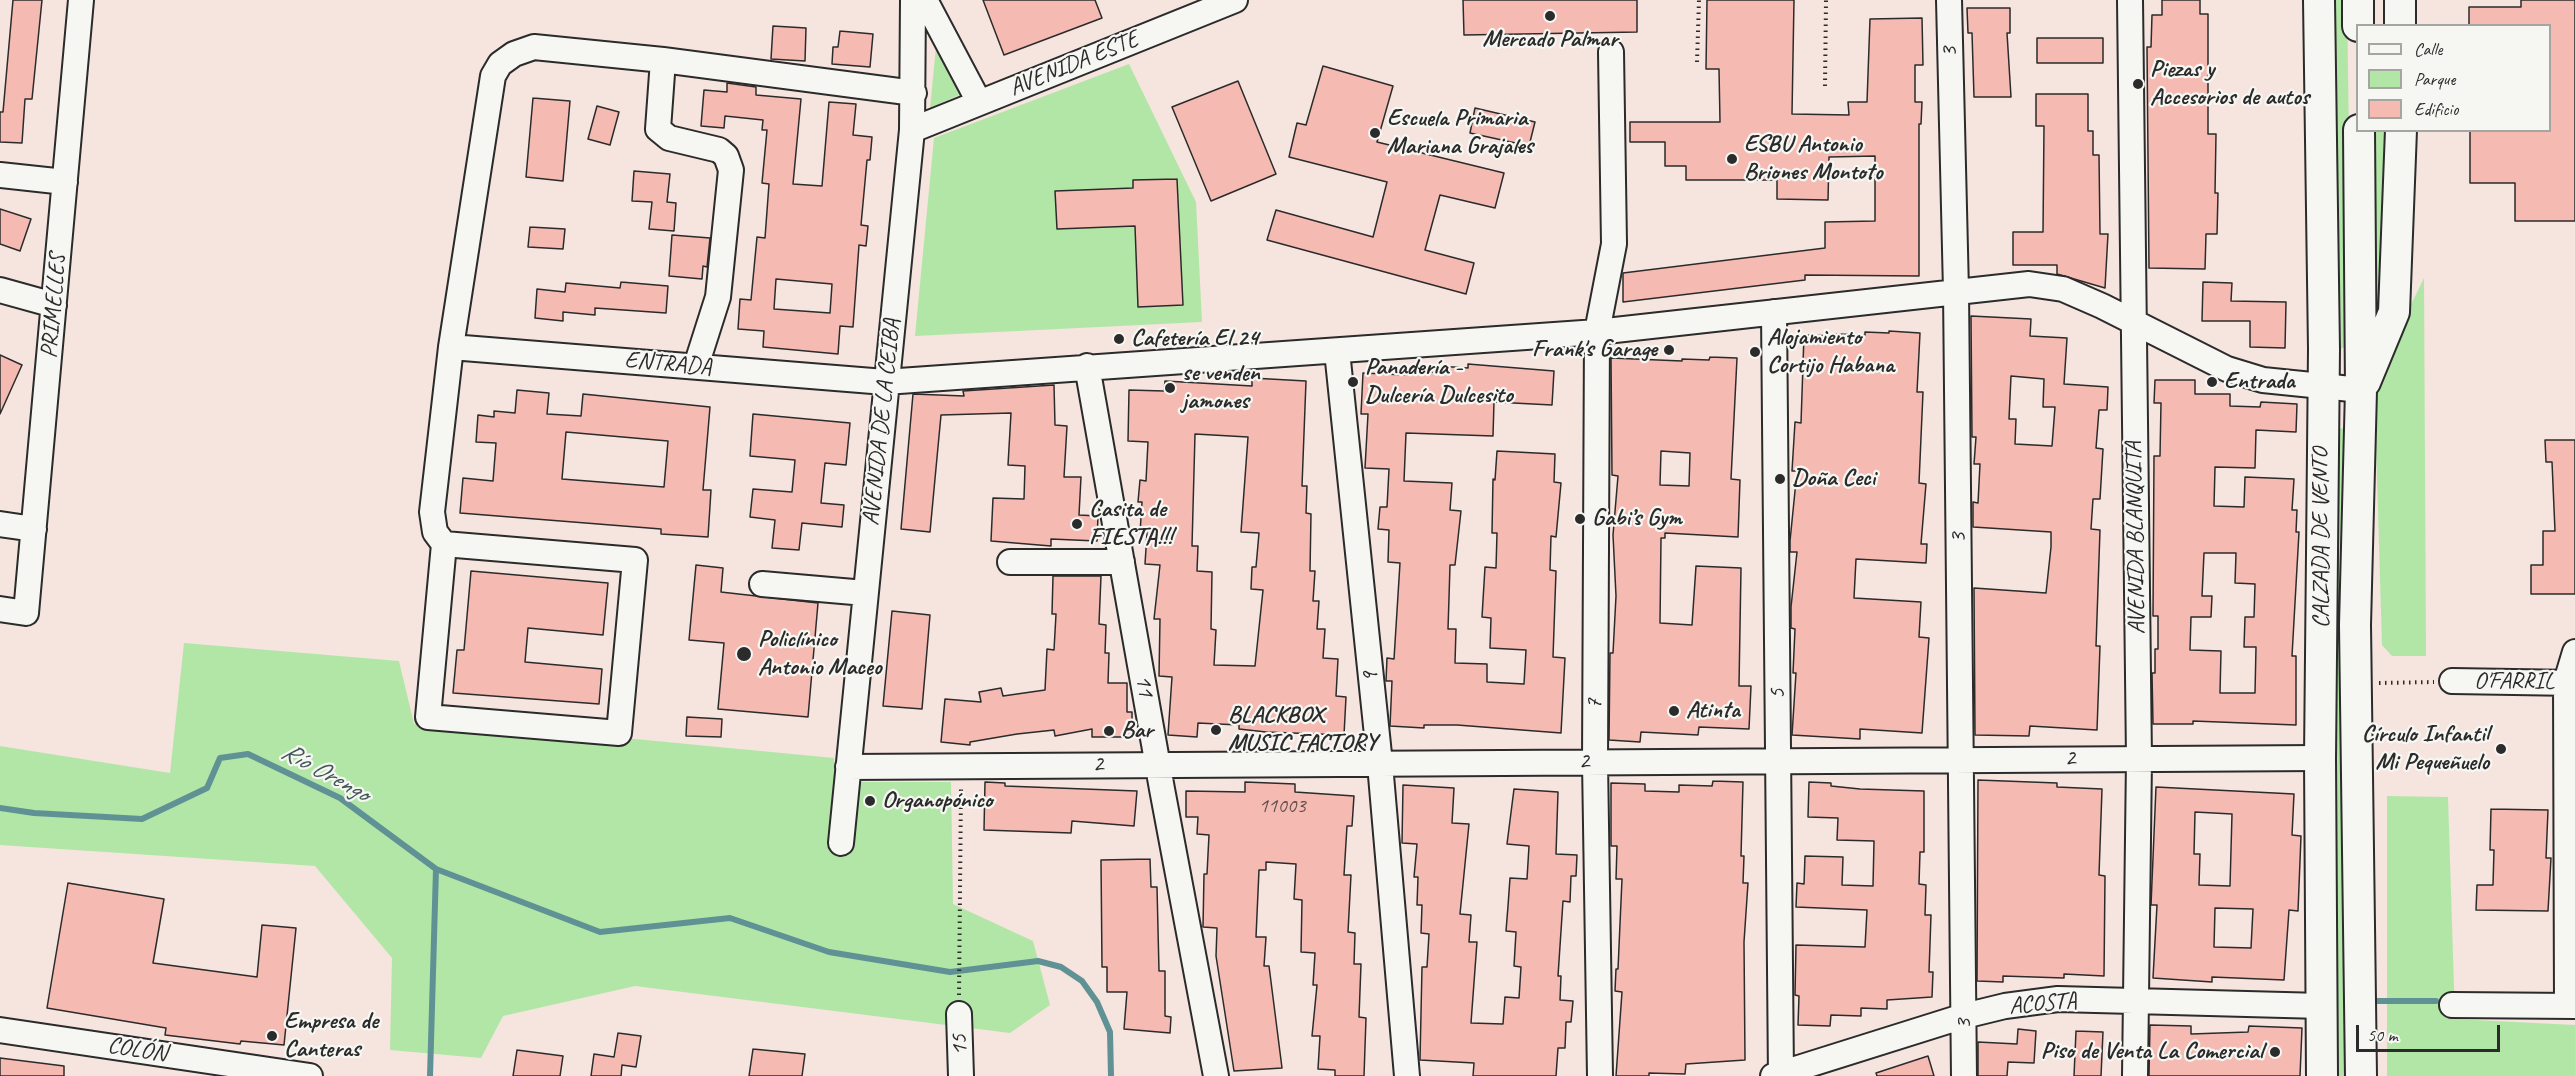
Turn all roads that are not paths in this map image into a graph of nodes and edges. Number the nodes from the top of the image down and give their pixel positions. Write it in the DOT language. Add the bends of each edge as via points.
graph roads {
  1 [pos="81,0"];
  2 [pos="913,0"];
  3 [pos="925,0"];
  4 [pos="1235,0"];
  5 [pos="1949,0"];
  6 [pos="2130,0"];
  7 [pos="2319,0"];
  8 [pos="2358,0"];
  9 [pos="2400,0"];
  10 [pos="2358,24"];
  11 [pos="2400,24"];
  12 [pos="1611,52"];
  13 [pos="663,60"];
  14 [pos="914,93"];
  15 [pos="979,102"];
  16 [pos="912,130"];
  17 [pos="2359,132"];
  18 [pos="2401,132"];
  19 [pos="0,175"];
  20 [pos="65,182"];
  21 [pos="0,290"];
  22 [pos="1956,291"];
  23 [pos="54,305"];
  24 [pos="1774,312"];
  25 [pos="2134,323"];
  26 [pos="1597,332"];
  27 [pos="451,347"];
  28 [pos="1337,351"];
  29 [pos="696,366"];
  30 [pos="1087,366"];
  31 [pos="885,382"];
  32 [pos="2323,388"];
  33 [pos="2361,390"];
  34 [pos="0,525"];
  35 [pos="34,529"];
  36 [pos="444,544"];
  37 [pos="1010,562"];
  38 [pos="1122,562"];
  39 [pos="762,584"];
  40 [pos="865,593"];
  41 [pos="0,609"];
  42 [pos="2575,652"];
  43 [pos="2452,681"];
  44 [pos="2571,682"];
  45 [pos="2320,758"];
  46 [pos="2139,759"];
  47 [pos="1961,760"];
  48 [pos="1779,761"];
  49 [pos="1595,762"];
  50 [pos="1380,764"];
  51 [pos="1158,765"];
  52 [pos="848,767"];
  53 [pos="841,843"];
  54 [pos="2134,1000"];
  55 [pos="2452,1005"];
  56 [pos="2322,1006"];
  57 [pos="2571,1006"];
  58 [pos="959,1014"];
  59 [pos="1964,1016"];
  60 [pos="0,1030"];
  61 [pos="1779,1075"];
  62 [pos="310,1076"];
  63 [pos="961,1076"];
  64 [pos="1216,1076"];
  65 [pos="1407,1076"];
  66 [pos="1600,1076"];
  67 [pos="1964,1076"];
  68 [pos="2135,1076"];
  69 [pos="2322,1076"];
  70 [pos="2361,1076"];
  1 -- 20 [label="street, PRIMELLES"];
  2 -- 14 [label="street, AVENIDA DE LA CEIBA"];
  3 -- 15 [label="street"];
  4 -- 15 [label="street, AVENIDA ESTE"];
  5 -- 22 [label="street, 3"];
  6 -- 25 [label="street, AVENIDA BLANQUITA"];
  7 -- 32 [label="main road, CALZADA DE VENTO"];
  8 -- 10 [label="main road"];
  9 -- 11 [label="main road"];
  12 -- 26 [label="street, 7" via="1614,243"];
  13 -- 14 [label="street"];
  13 -- 27 [label="street" via="534,47 500,64 493,76"];
  13 -- 29 [label="street" via="658,129 669,138 719,150 731,170 718,297"];
  14 -- 16 [label="street, AVENIDA DE LA CEIBA"];
  15 -- 16 [label="street, AVENIDA ESTE"];
  16 -- 31 [label="street, AVENIDA DE LA CEIBA"];
  17 -- 33 [label="main road, CALZADA DE VENTO"];
  18 -- 33 [label="main road, CALZADA DE VENTO" via="2394,312"];
  19 -- 20 [label="street"];
  20 -- 23 [label="street, PRIMELLES"];
  21 -- 23 [label="street"];
  22 -- 24 [label="street, ENTRADA"];
  22 -- 25 [label="street, ENTRADA" via="2029,284 2062,289"];
  22 -- 47 [label="street, 3"];
  23 -- 35 [label="street, PRIMELLES"];
  24 -- 26 [label="street, ENTRADA"];
  24 -- 48 [label="street, 5"];
  25 -- 32 [label="street, ENTRADA" via="2227,369 2263,380"];
  25 -- 46 [label="street, AVENIDA BLANQUITA"];
  26 -- 28 [label="street, ENTRADA"];
  26 -- 49 [label="street, 7"];
  27 -- 29 [label="street, ENTRADA"];
  27 -- 36 [label="street" via="432,512 435,532"];
  28 -- 30 [label="street, ENTRADA"];
  28 -- 50 [label="street, 9"];
  29 -- 31 [label="street, ENTRADA"];
  30 -- 31 [label="street, ENTRADA"];
  30 -- 38 [label="street, 11"];
  31 -- 40 [label="street, AVENIDA DE LA CEIBA"];
  32 -- 33 [label="street, ENTRADA"];
  32 -- 45 [label="main road, CALZADA DE VENTO"];
  33 -- 70 [label="main road, CALZADA DE VENTO" via="2355,625"];
  34 -- 35 [label="street"];
  35 -- 41 [label="street, PRIMELLES" via="26,613"];
  36 -- 36 [label="street" via="635,560 619,733 428,717"];
  37 -- 38 [label="street"];
  38 -- 51 [label="street, 11"];
  39 -- 40 [label="street"];
  40 -- 52 [label="street, AVENIDA DE LA CEIBA"];
  42 -- 44 [label="street"];
  43 -- 44 [label="street, O'FARRIL"];
  44 -- 57 [label="street"];
  45 -- 46 [label="street, 2"];
  45 -- 56 [label="main road, CALZADA DE VENTO"];
  46 -- 47 [label="street, 2"];
  46 -- 54 [label="street, AVENIDA BLANQUITA"];
  47 -- 48 [label="street, 2"];
  47 -- 59 [label="street, 3"];
  48 -- 49 [label="street, 2"];
  48 -- 61 [label="street, 5"];
  49 -- 50 [label="street, 2"];
  49 -- 66 [label="street, 7"];
  50 -- 51 [label="street, 2"];
  50 -- 65 [label="street, 9"];
  51 -- 52 [label="street, 2"];
  51 -- 64 [label="street, 11"];
  52 -- 53 [label="street, AVENIDA DE LA CEIBA"];
  54 -- 56 [label="street, ACOSTA"];
  54 -- 59 [label="street, ACOSTA" via="2058,999"];
  54 -- 68 [label="street, AVENIDA BLANQUITA"];
  55 -- 57 [label="street"];
  56 -- 69 [label="main road, CALZADA DE VENTO"];
  58 -- 63 [label="street, 15"];
  59 -- 61 [label="street, ACOSTA"];
  59 -- 67 [label="street, 3"];
  60 -- 62 [label="street, COLÓN"];
}
